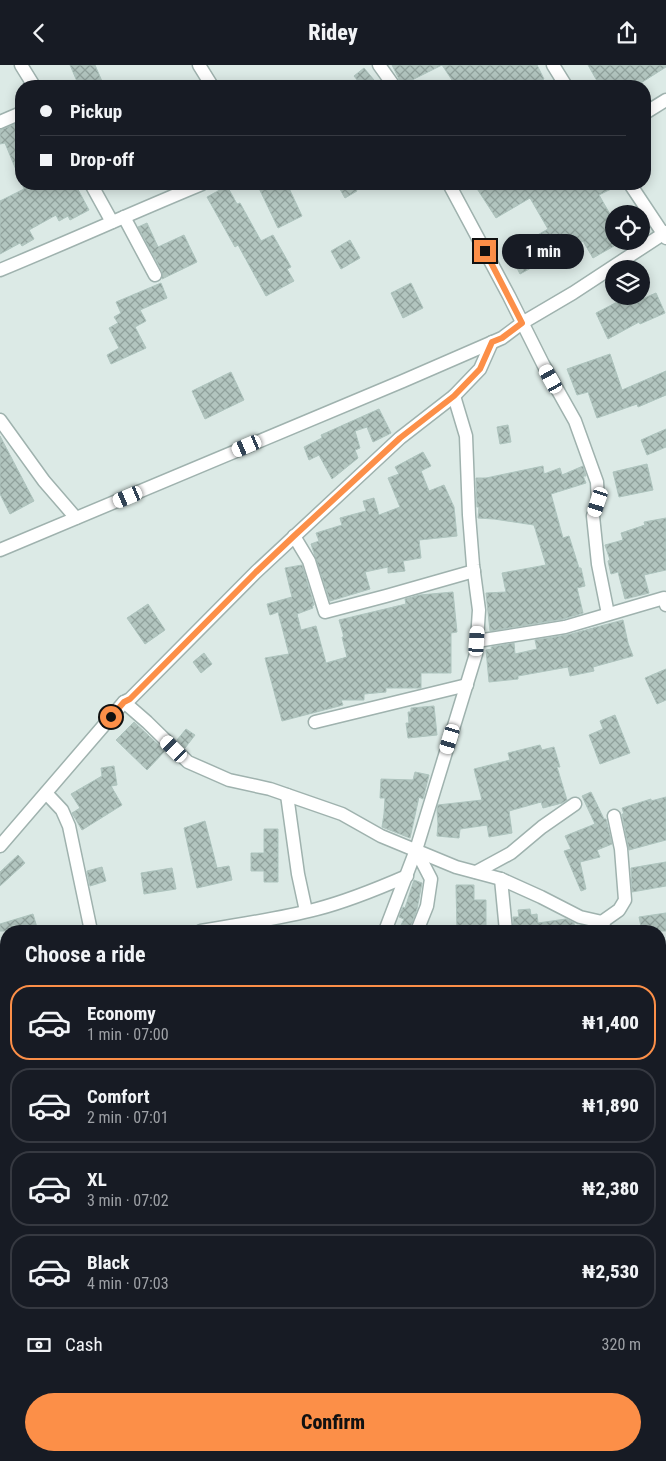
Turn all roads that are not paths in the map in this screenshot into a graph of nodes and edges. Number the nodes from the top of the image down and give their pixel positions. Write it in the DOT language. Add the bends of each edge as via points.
graph roads {
  1 [pos="22,65"];
  2 [pos="199,65"];
  3 [pos="379,65"];
  4 [pos="553,65"];
  5 [pos="31,80"];
  6 [pos="208,80"];
  7 [pos="390,80"];
  8 [pos="562,80"];
  9 [pos="666,100"];
  10 [pos="651,109"];
  11 [pos="15,116"];
  12 [pos="0,122"];
  13 [pos="94,190"];
  14 [pos="188,190"];
  15 [pos="452,190"];
  16 [pos="634,190"];
  17 [pos="124,217"];
  18 [pos="112,222"];
  19 [pos="665,235"];
  20 [pos="0,270"];
  21 [pos="155,275"];
  22 [pos="522,323"];
  23 [pos="492,342"];
  24 [pos="454,396"];
  25 [pos="2,427"];
  26 [pos="76,518"];
  27 [pos="294,536"];
  28 [pos="0,550"];
  29 [pos="474,571"];
  30 [pos="666,605"];
  31 [pos="608,614"];
  32 [pos="477,641"];
  33 [pos="467,685"];
  34 [pos="124,702"];
  35 [pos="315,722"];
  36 [pos="46,793"];
  37 [pos="287,795"];
  38 [pos="575,803"];
  39 [pos="614,816"];
  40 [pos="0,846"];
  41 [pos="416,850"];
  42 [pos="476,872"];
  43 [pos="407,876"];
  44 [pos="501,879"];
  45 [pos="306,911"];
  46 [pos="90,925"];
  47 [pos="232,925"];
  48 [pos="387,925"];
  49 [pos="419,925"];
  50 [pos="505,925"];
  51 [pos="599,925"];
  52 [pos="606,925"];
  1 -- 5 [label="street"];
  2 -- 6 [label="street"];
  3 -- 7 [label="street"];
  4 -- 8 [label="street"];
  9 -- 10 [label="street"];
  11 -- 12 [label="street"];
  13 -- 18 [label="street"];
  14 -- 17 [label="street"];
  15 -- 22 [label="street"];
  16 -- 19 [label="street"];
  17 -- 18 [label="street"];
  17 -- 21 [label="street"];
  18 -- 20 [label="street"];
  19 -- 22 [label="street"];
  22 -- 23 [label="street"];
  22 -- 31 [label="street" via="575,421 597,482 598,502 593,516"];
  23 -- 24 [label="street" via="480,369"];
  23 -- 26 [label="street"];
  24 -- 27 [label="street" via="400,438"];
  24 -- 29 [label="street" via="466,436"];
  25 -- 26 [label="street"];
  26 -- 28 [label="street"];
  27 -- 29 [label="street" via="309,561 325,612"];
  27 -- 34 [label="street"];
  29 -- 32 [label="street" via="479,610"];
  30 -- 31 [label="street" via="664,598"];
  31 -- 32 [label="street" via="565,627"];
  32 -- 33 [label="street"];
  33 -- 35 [label="street"];
  33 -- 41 [label="street"];
  34 -- 36 [label="street"];
  34 -- 37 [label="street" via="188,762 229,780"];
  36 -- 40 [label="street"];
  36 -- 46 [label="street" via="62,810 69,826"];
  37 -- 41 [label="street" via="342,815"];
  37 -- 45 [label="street"];
  38 -- 42 [label="street" via="511,853"];
  39 -- 52 [label="street" via="621,849 625,899"];
  41 -- 42 [label="street"];
  41 -- 43 [label="street"];
  41 -- 49 [label="street" via="431,879 427,906"];
  42 -- 44 [label="street"];
  43 -- 45 [label="street" via="370,892"];
  43 -- 48 [label="street"];
  44 -- 50 [label="street"];
  44 -- 51 [label="street"];
  45 -- 47 [label="street"];
}
